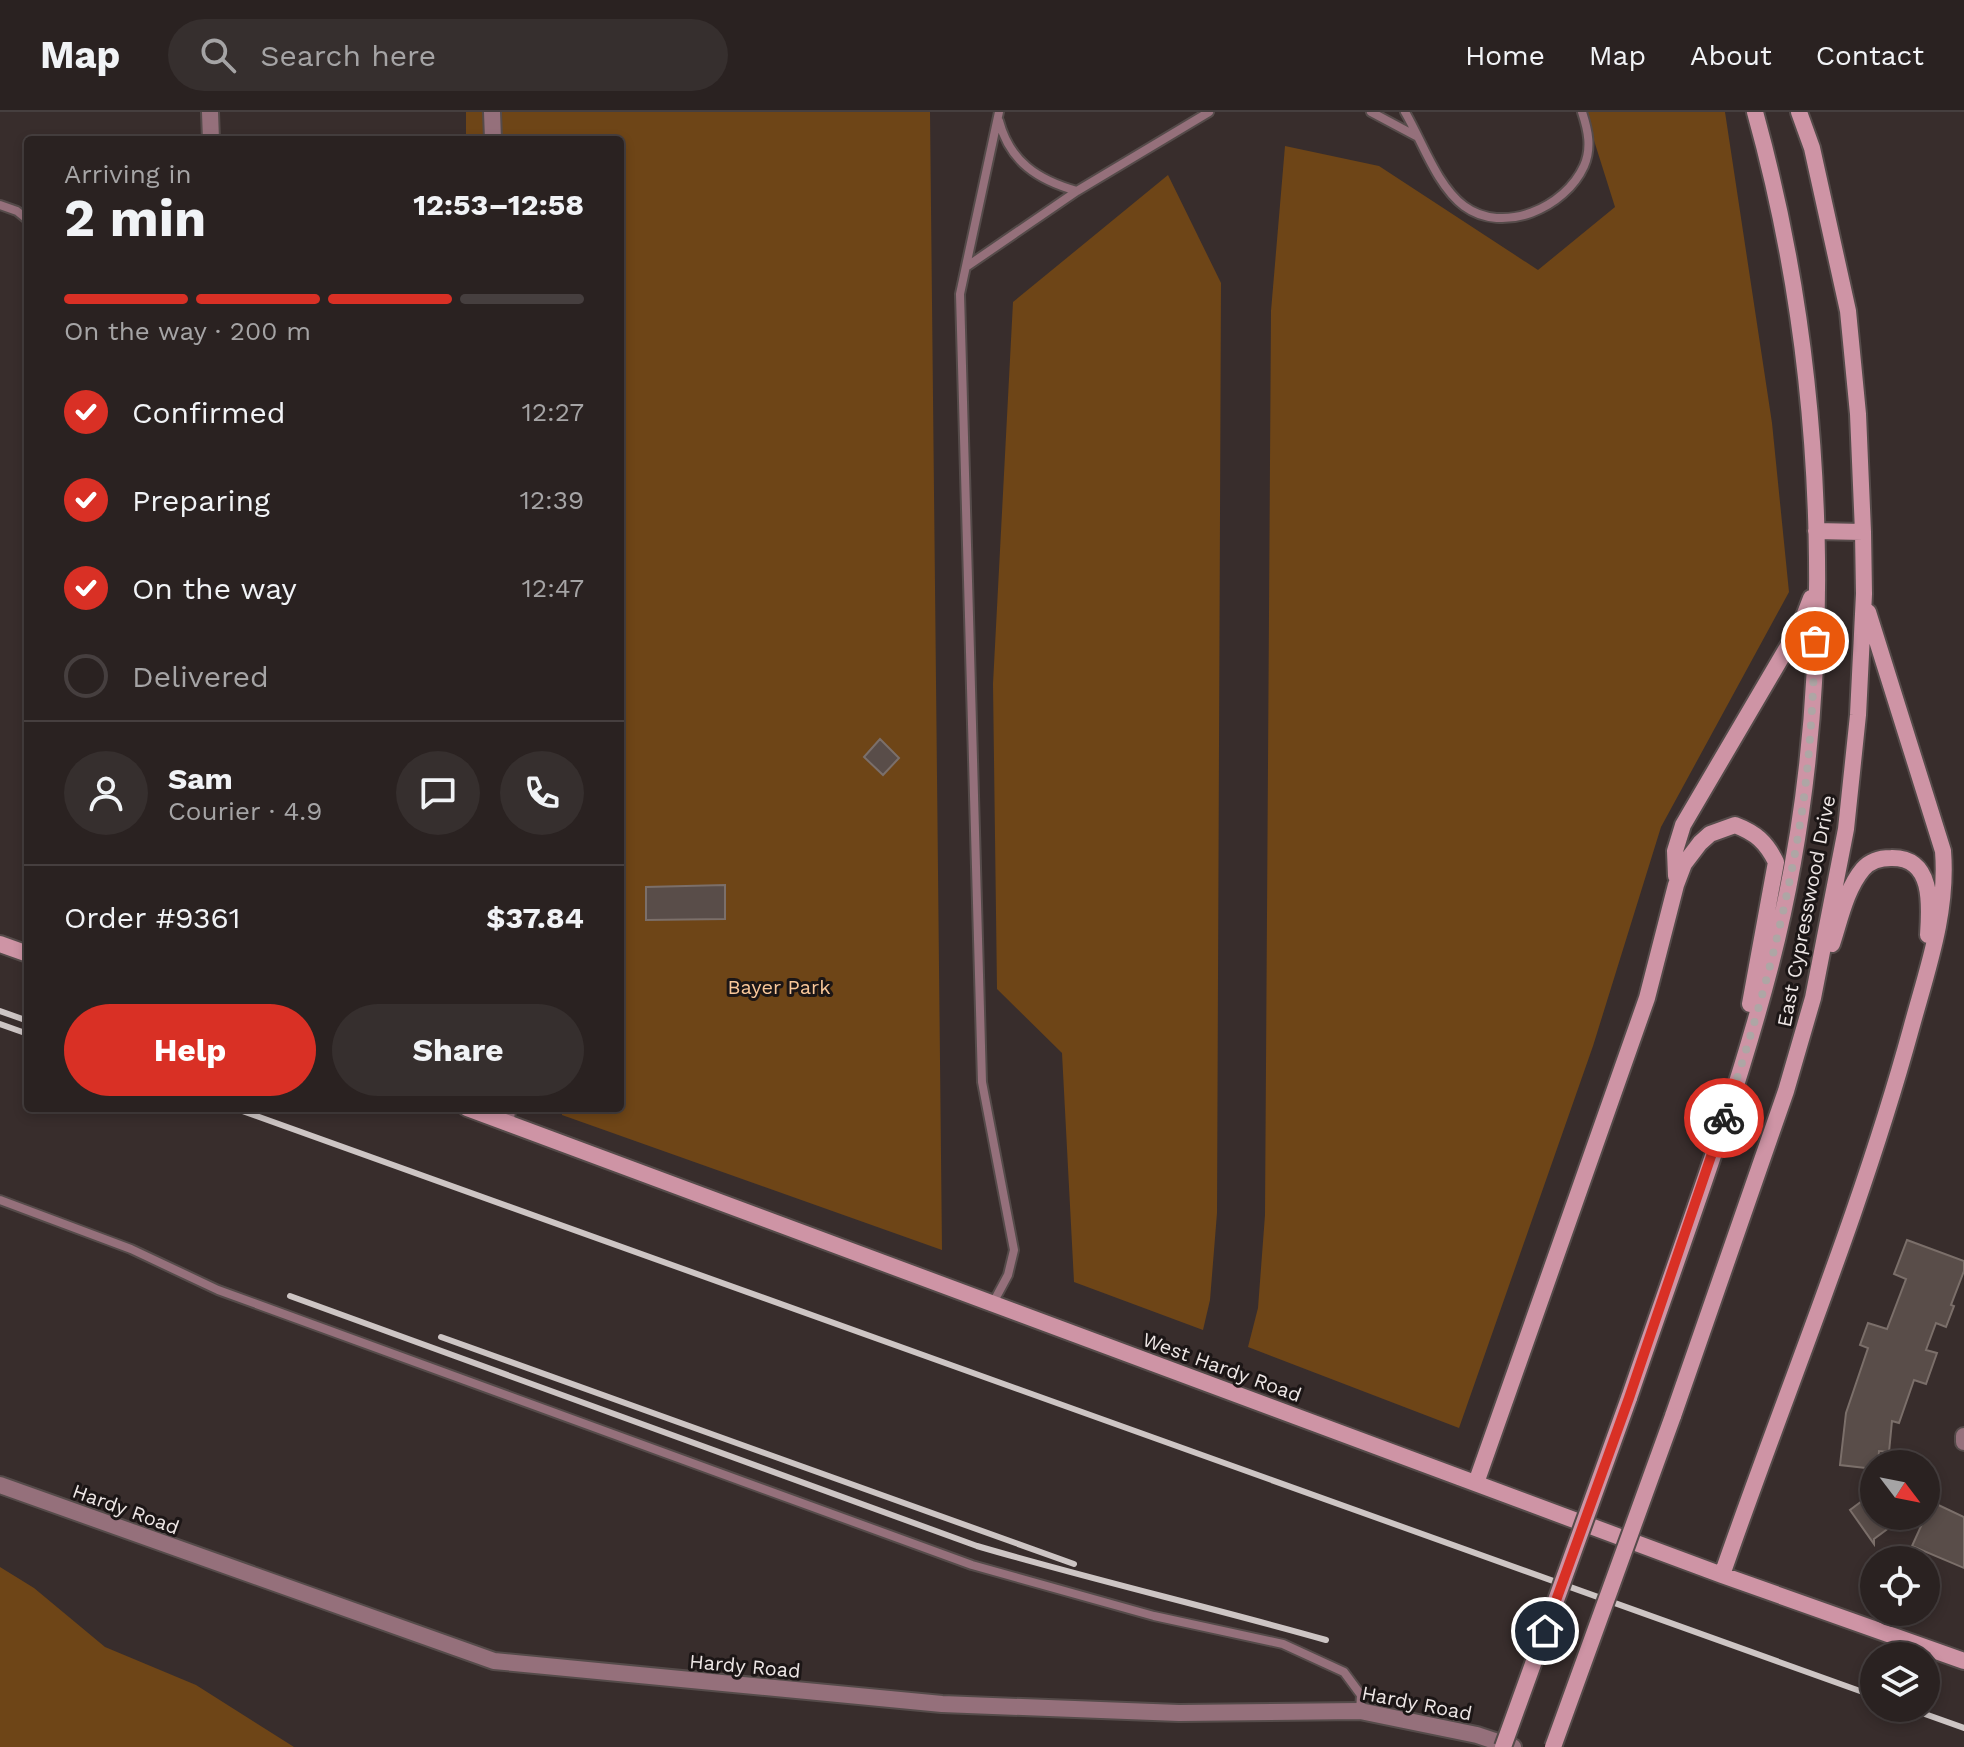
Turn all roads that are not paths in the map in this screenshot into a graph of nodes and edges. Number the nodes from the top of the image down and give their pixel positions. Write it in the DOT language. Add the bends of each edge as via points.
graph roads {
  1 [pos="210,112"];
  2 [pos="492,112"];
  3 [pos="1209,112"];
  4 [pos="1371,112"];
  5 [pos="1405,112"];
  6 [pos="1582,112"];
  7 [pos="1755,112"];
  8 [pos="1799,112"];
  9 [pos="998,114"];
  10 [pos="211,136"];
  11 [pos="493,136"];
  12 [pos="1418,138"];
  13 [pos="1077,191"];
  14 [pos="0,205"];
  15 [pos="24,217"];
  16 [pos="965,268"];
  17 [pos="1816,531"];
  18 [pos="1863,532"];
  19 [pos="1817,585"];
  20 [pos="1864,594"];
  21 [pos="1676,885"];
  22 [pos="0,944"];
  23 [pos="24,953"];
  24 [pos="1926,973"];
  25 [pos="1813,998"];
  26 [pos="1736,1081"];
  27 [pos="506,1115"];
  28 [pos="0,1200"];
  29 [pos="993,1303"];
  30 [pos="1476,1483"];
  31 [pos="0,1485"];
  32 [pos="1722,1575"];
  33 [pos="1964,1661"];
  34 [pos="1360,1711"];
  35 [pos="1503,1747"];
  36 [pos="1513,1747"];
  37 [pos="1553,1747"];
  1 -- 10 [label="street"];
  2 -- 11 [label="street"];
  3 -- 13 [label="lane"];
  4 -- 12 [label="lane"];
  5 -- 12 [label="lane"];
  6 -- 12 [label="lane" via="1590,138 1584,166 1568,189 1541,209 1513,220 1485,218 1462,205"];
  7 -- 17 [label="main road, East Cypresswood Drive" via="1800,324"];
  8 -- 18 [label="main road, East Cypresswood Drive" via="1812,148 1848,311"];
  9 -- 13 [label="lane" via="1008,145 1027,169 1050,184"];
  9 -- 16 [label="lane"];
  13 -- 16 [label="lane"];
  14 -- 15 [label="lane"];
  16 -- 29 [label="lane" via="960,294 982,1082 1014,1250"];
  17 -- 18 [label="main road"];
  17 -- 19 [label="main road, East Cypresswood Drive"];
  18 -- 20 [label="main road, East Cypresswood Drive"];
  19 -- 21 [label="main road" via="1801,624 1683,825 1675,851"];
  19 -- 26 [label="main road, East Cypresswood Drive" via="1801,817 1771,963"];
  20 -- 24 [label="main road" via="1943,851 1946,884"];
  20 -- 25 [label="main road, East Cypresswood Drive" via="1846,829"];
  21 -- 26 [label="main road" via="1700,843 1721,828 1735,825 1755,832 1776,862"];
  21 -- 30 [label="main road" via="1647,998"];
  22 -- 23 [label="main road"];
  24 -- 25 [label="main road" via="1930,896 1925,878 1907,860 1878,860 1856,880"];
  24 -- 32 [label="main road" via="1866,1174"];
  25 -- 37 [label="main road, East Cypresswood Drive, bridge" via="1786,1091"];
  26 -- 35 [label="main road, East Cypresswood Drive, bridge"];
  27 -- 29 [label="main road, West Hardy Road"];
  28 -- 34 [label="lane" via="131,1249 218,1290 972,1565 1154,1616 1283,1644 1344,1672 1361,1695"];
  29 -- 30 [label="main road, West Hardy Road"];
  30 -- 32 [label="main road, West Hardy Road"];
  31 -- 34 [label="street, Hardy Road" via="494,1661 942,1704 1179,1713"];
  32 -- 33 [label="main road, West Hardy Road"];
  34 -- 36 [label="street, Hardy Road"];
}
